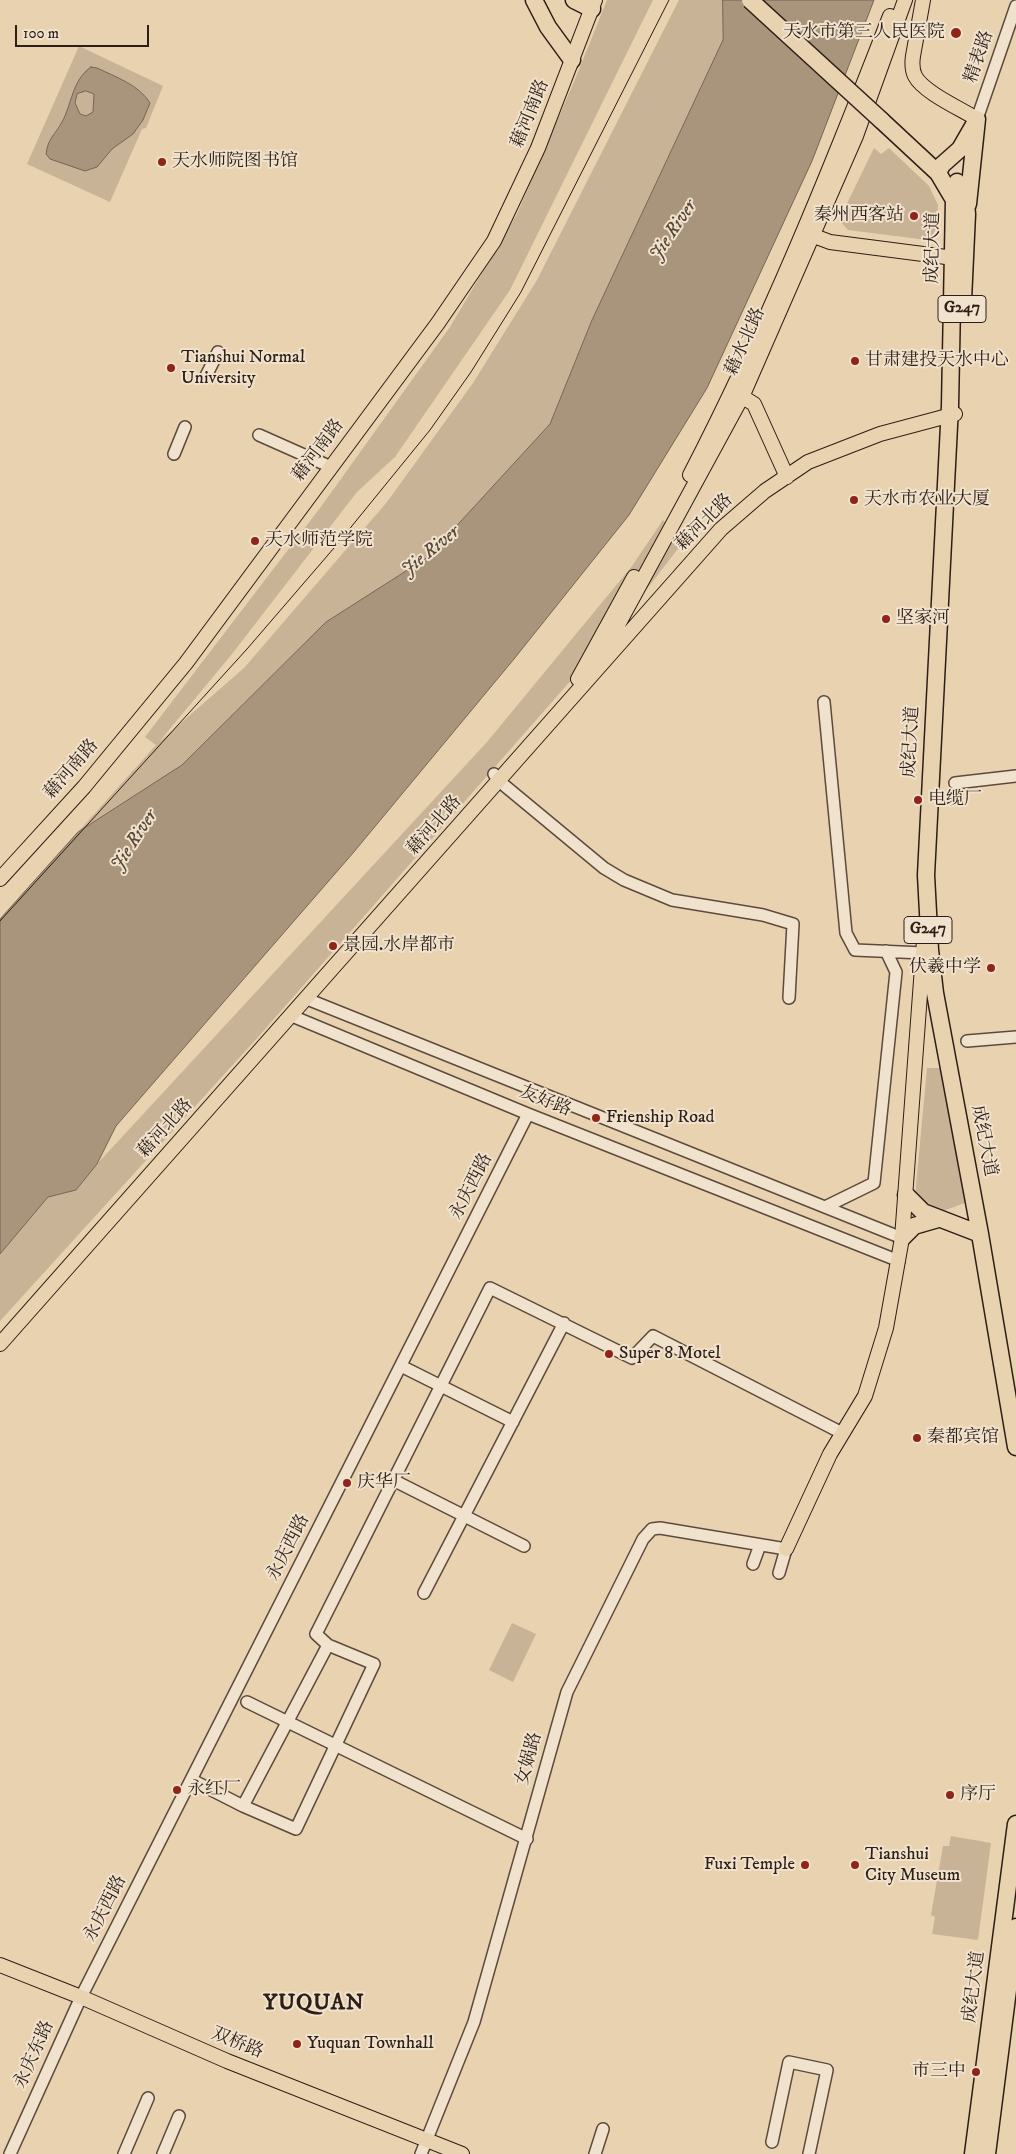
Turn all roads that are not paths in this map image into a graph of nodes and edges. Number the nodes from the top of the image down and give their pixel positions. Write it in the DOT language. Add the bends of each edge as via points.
graph roads {
  1 [pos="534,0"];
  2 [pos="574,0"];
  3 [pos="750,0"];
  4 [pos="765,0"];
  5 [pos="896,0"];
  6 [pos="905,0"];
  7 [pos="923,0"];
  8 [pos="593,4"];
  9 [pos="1016,6"];
  10 [pos="572,60"];
  11 [pos="885,118"];
  12 [pos="977,119"];
  13 [pos="940,169"];
  14 [pos="967,214"];
  15 [pos="808,234"];
  16 [pos="954,258"];
  17 [pos="218,352"];
  18 [pos="205,378"];
  19 [pos="738,394"];
  20 [pos="952,410"];
  21 [pos="185,426"];
  22 [pos="260,436"];
  23 [pos="174,454"];
  24 [pos="331,467"];
  25 [pos="785,473"];
  26 [pos="608,643"];
  27 [pos="582,681"];
  28 [pos="824,702"];
  29 [pos="1016,776"];
  30 [pos="497,777"];
  31 [pos="955,783"];
  32 [pos="931,875"];
  33 [pos="0,879"];
  34 [pos="927,905"];
  35 [pos="886,951"];
  36 [pos="923,953"];
  37 [pos="790,998"];
  38 [pos="307,999"];
  39 [pos="292,1016"];
  40 [pos="1016,1037"];
  41 [pos="967,1041"];
  42 [pos="528,1114"];
  43 [pos="906,1195"];
  44 [pos="824,1206"];
  45 [pos="938,1219"];
  46 [pos="980,1234"];
  47 [pos="902,1238"];
  48 [pos="898,1261"];
  49 [pos="564,1323"];
  50 [pos="0,1331"];
  51 [pos="0,1344"];
  52 [pos="401,1366"];
  53 [pos="441,1386"];
  54 [pos="1016,1391"];
  55 [pos="513,1422"];
  56 [pos="842,1433"];
  57 [pos="1016,1447"];
  58 [pos="393,1480"];
  59 [pos="464,1516"];
  60 [pos="760,1545"];
  61 [pos="524,1546"];
  62 [pos="786,1549"];
  63 [pos="754,1564"];
  64 [pos="779,1573"];
  65 [pos="424,1593"];
  66 [pos="328,1645"];
  67 [pos="247,1702"];
  68 [pos="287,1722"];
  69 [pos="335,1746"];
  70 [pos="192,1780"];
  71 [pos="243,1806"];
  72 [pos="1016,1824"];
  73 [pos="526,1839"];
  74 [pos="1016,1927"];
  75 [pos="0,1954"];
  76 [pos="0,1965"];
  77 [pos="0,1976"];
  78 [pos="46,1984"];
  79 [pos="81,1998"];
  80 [pos="148,2098"];
  81 [pos="180,2116"];
  82 [pos="603,2129"];
  83 [pos="426,2140"];
  84 [pos="772,2142"];
  85 [pos="10,2154"];
  86 [pos="124,2154"];
  87 [pos="163,2154"];
  88 [pos="421,2154"];
  89 [pos="462,2154"];
  90 [pos="595,2154"];
  91 [pos="809,2154"];
  92 [pos="973,2154"];
  93 [pos="987,2154"];
  1 -- 10 [label="highway" via="548,27"];
  2 -- 8 [label="highway"];
  3 -- 11 [label="highway, G247, bridge"];
  4 -- 11 [label="highway, G247"];
  5 -- 15 [label="main road, 藉水北路"];
  6 -- 15 [label="main road, 藉水北路" via="856,136"];
  7 -- 12 [label="main road" via="913,56 914,75 927,88"];
  8 -- 10 [label="main road, 藉河南路"];
  9 -- 12 [label="street, 精表路"];
  10 -- 24 [label="main road, 藉河南路" via="538,148 494,241 438,323"];
  11 -- 13 [label="highway, 成纪大道 / G247"];
  12 -- 13 [label="highway" via="960,149"];
  12 -- 14 [label="highway"];
  13 -- 14 [label="highway, 成纪大道 / G247" via="956,179 965,196"];
  13 -- 16 [label="highway, 成纪大道 / G247" via="954,200"];
  14 -- 20 [label="highway, 成纪大道 / G247"];
  15 -- 16 [label="main road" via="830,242"];
  15 -- 19 [label="main road, 藉水北路"];
  16 -- 20 [label="highway, 成纪大道 / G247"];
  17 -- 18 [label="street"];
  19 -- 25 [label="main road" via="754,404"];
  19 -- 26 [label="main road, 藉水北路"];
  19 -- 27 [label="main road, 藉水北路"];
  20 -- 25 [label="main road, 藉河北路" via="878,426 804,454"];
  20 -- 32 [label="highway, 成纪大道 / G247"];
  20 -- 34 [label="highway, 成纪大道 / G247" via="926,875"];
  21 -- 23 [label="street"];
  22 -- 24 [label="street"];
  24 -- 33 [label="main road, 藉河南路" via="186,663 84,787"];
  25 -- 26 [label="main road, 藉河北路" via="760,484 715,523"];
  25 -- 27 [label="main road, 藉河北路" via="721,530"];
  26 -- 27 [label="main road, 藉河北路"];
  27 -- 30 [label="main road, 藉河北路"];
  28 -- 35 [label="street" via="846,933 855,950"];
  29 -- 31 [label="street"];
  30 -- 37 [label="street" via="604,868 624,880 672,900 763,915 793,924"];
  30 -- 38 [label="main road, 藉河北路"];
  30 -- 50 [label="main road, 藉河北路"];
  32 -- 34 [label="main road"];
  32 -- 54 [label="highway, 成纪大道 / G247" via="944,986"];
  34 -- 36 [label="main road"];
  34 -- 46 [label="highway, 成纪大道 / G247" via="934,993"];
  35 -- 36 [label="street"];
  35 -- 44 [label="street" via="896,972 874,1183"];
  36 -- 43 [label="main road"];
  38 -- 39 [label="main road, 藉河北路"];
  38 -- 44 [label="street"];
  39 -- 42 [label="street, 友好路"];
  39 -- 51 [label="main road, 藉河北路"];
  40 -- 41 [label="street"];
  42 -- 48 [label="street, 友好路"];
  42 -- 52 [label="street, 永庆西路"];
  43 -- 45 [label="highway" via="923,1212"];
  43 -- 47 [label="main road"];
  44 -- 47 [label="street"];
  45 -- 46 [label="highway"];
  45 -- 47 [label="highway" via="914,1226"];
  46 -- 57 [label="highway, 成纪大道 / G247"];
  47 -- 48 [label="main road"];
  48 -- 56 [label="main road" via="886,1328 869,1384"];
  49 -- 53 [label="street" via="490,1288"];
  49 -- 55 [label="street"];
  49 -- 56 [label="street" via="632,1358 653,1336"];
  52 -- 53 [label="street"];
  52 -- 70 [label="street, 永庆西路"];
  53 -- 55 [label="street"];
  53 -- 58 [label="street"];
  55 -- 59 [label="street"];
  56 -- 62 [label="main road"];
  58 -- 59 [label="street"];
  58 -- 66 [label="street" via="316,1634"];
  59 -- 61 [label="street"];
  59 -- 65 [label="street"];
  60 -- 62 [label="street, 女娲路"];
  60 -- 63 [label="street"];
  60 -- 73 [label="street, 女娲路" via="660,1528 652,1529 643,1539 567,1692"];
  62 -- 64 [label="street"];
  66 -- 68 [label="street"];
  66 -- 69 [label="street" via="374,1664"];
  67 -- 68 [label="street"];
  68 -- 69 [label="street"];
  68 -- 71 [label="street"];
  69 -- 71 [label="street" via="296,1829"];
  69 -- 73 [label="street"];
  70 -- 71 [label="street"];
  70 -- 79 [label="street, 永庆西路"];
  72 -- 92 [label="highway, 成纪大道"];
  73 -- 83 [label="street, 女娲路" via="474,2022"];
  74 -- 93 [label="highway, 成纪大道"];
  75 -- 78 [label="main road"];
  76 -- 78 [label="main road, 双桥路"];
  77 -- 78 [label="main road"];
  78 -- 79 [label="main road, 双桥路"];
  79 -- 83 [label="main road, 双桥路" via="227,2061"];
  79 -- 85 [label="street, 永庆东路"];
  80 -- 86 [label="street"];
  81 -- 87 [label="street"];
  82 -- 90 [label="street"];
  83 -- 88 [label="street, 女娲路"];
  83 -- 89 [label="main road, 双桥路"];
  84 -- 91 [label="street" via="789,2062 828,2070"];
}
